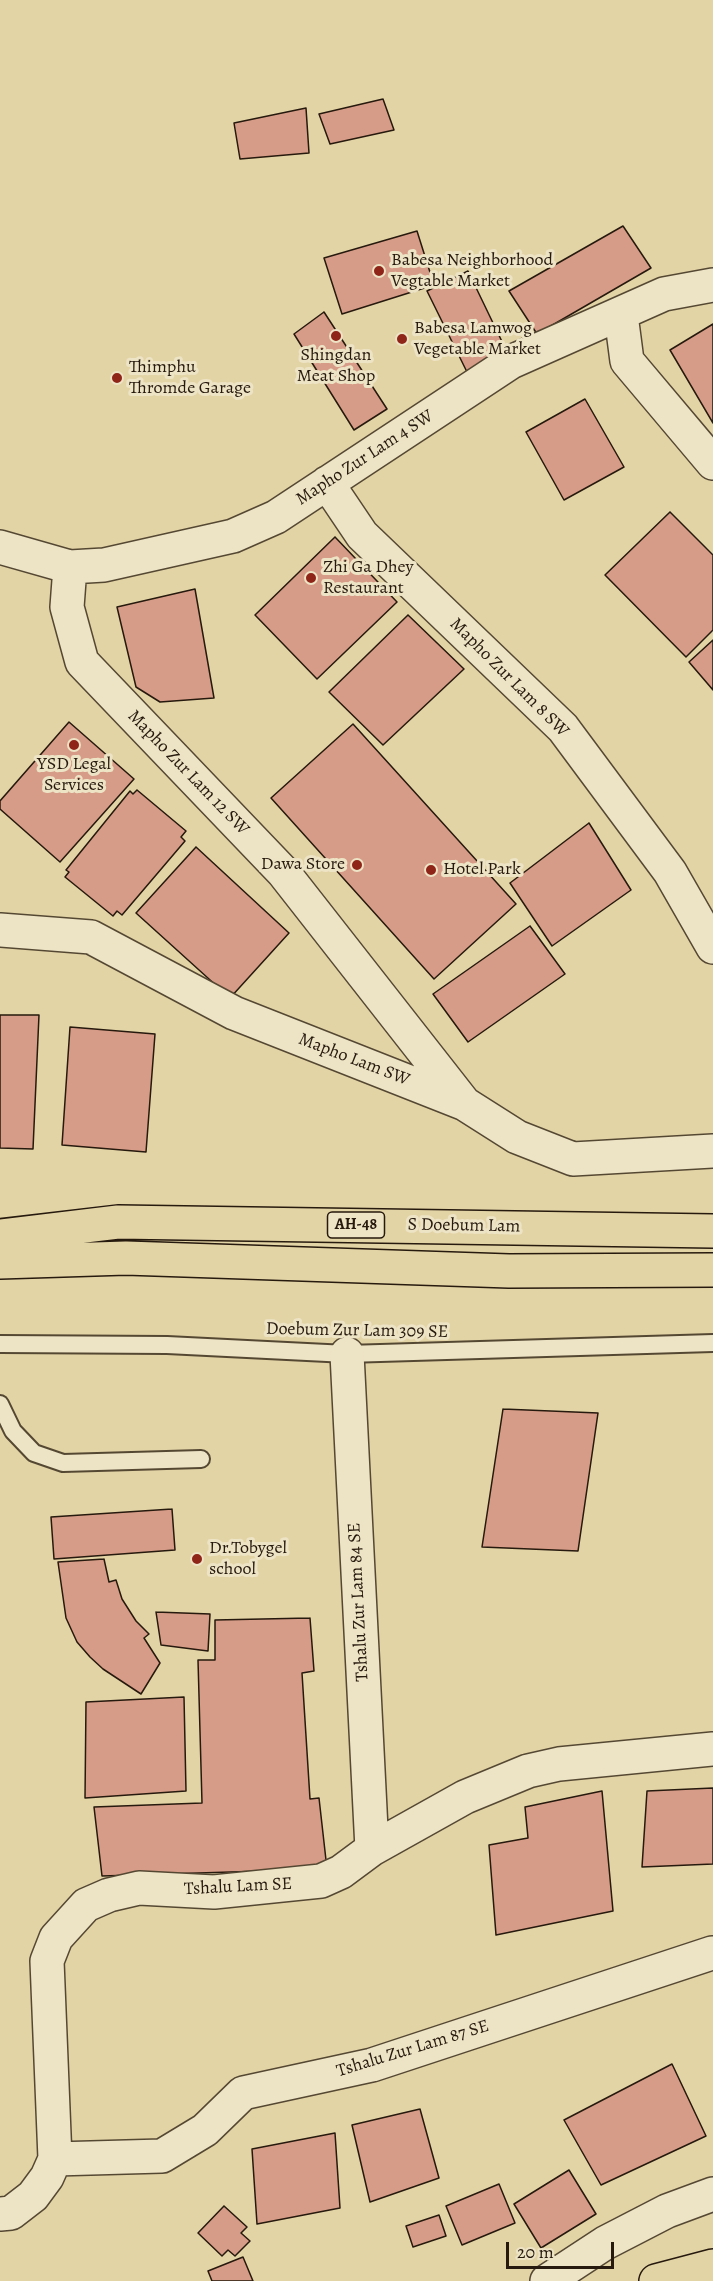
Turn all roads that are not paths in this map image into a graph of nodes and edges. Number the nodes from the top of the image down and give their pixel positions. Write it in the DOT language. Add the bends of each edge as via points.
graph roads {
  1 [pos="713,285"];
  2 [pos="621,315"];
  3 [pos="713,463"];
  4 [pos="327,483"];
  5 [pos="0,547"];
  6 [pos="70,567"];
  7 [pos="0,930"];
  8 [pos="713,947"];
  9 [pos="465,1104"];
  10 [pos="713,1151"];
  11 [pos="713,1231"];
  12 [pos="0,1236"];
  13 [pos="0,1262"];
  14 [pos="713,1270"];
  15 [pos="713,1343"];
  16 [pos="0,1344"];
  17 [pos="347,1354"];
  18 [pos="0,1404"];
  19 [pos="201,1459"];
  20 [pos="713,1749"];
  21 [pos="372,1849"];
  22 [pos="712,1953"];
  23 [pos="55,2159"];
  24 [pos="713,2194"];
  25 [pos="0,2214"];
  26 [pos="713,2266"];
  27 [pos="547,2281"];
  28 [pos="656,2281"];
  1 -- 2 [label="street, Mapho Zur Lam 4 SW" via="664,294"];
  2 -- 3 [label="street" via="627,361"];
  2 -- 4 [label="street, Mapho Zur Lam 4 SW" via="511,362"];
  4 -- 6 [label="street, Mapho Zur Lam 4 SW" via="276,517 233,536 104,565"];
  4 -- 8 [label="street, Mapho Zur Lam 8 SW" via="362,535 563,728 670,872"];
  5 -- 6 [label="street, Mapho Zur Lam 4 SW"];
  6 -- 9 [label="street, Mapho Zur Lam 12 SW" via="67,608 82,662 283,872"];
  7 -- 9 [label="street, Mapho Lam SW" via="91,937 234,1013"];
  9 -- 10 [label="street, Mapho Lam SW" via="517,1137 573,1159"];
  11 -- 12 [label="main road, S Doebum Lam / AH-48" via="118,1222"];
  13 -- 14 [label="main road" via="126,1258 508,1271"];
  15 -- 17 [label="lane, Doebum Zur Lam 309 SE"];
  16 -- 17 [label="lane, Doebum Zur Lam 309 SE" via="167,1345"];
  17 -- 21 [label="street, Tshalu Zur Lam 84 SE"];
  18 -- 19 [label="lane" via="13,1431 34,1452 63,1463"];
  20 -- 21 [label="street, Tshalu Lam SE" via="559,1764 528,1771 465,1797"];
  21 -- 23 [label="street, Tshalu Lam SE" via="341,1872 321,1881 214,1892 139,1888 86,1905 56,1938 47,1961"];
  22 -- 23 [label="street, Tshalu Zur Lam 87 SE" via="372,2065 243,2093 205,2130 162,2156"];
  23 -- 25 [label="street" via="33,2196 11,2213"];
  24 -- 27 [label="street" via="667,2211 605,2243"];
  26 -- 28 [label="main road"];
}
